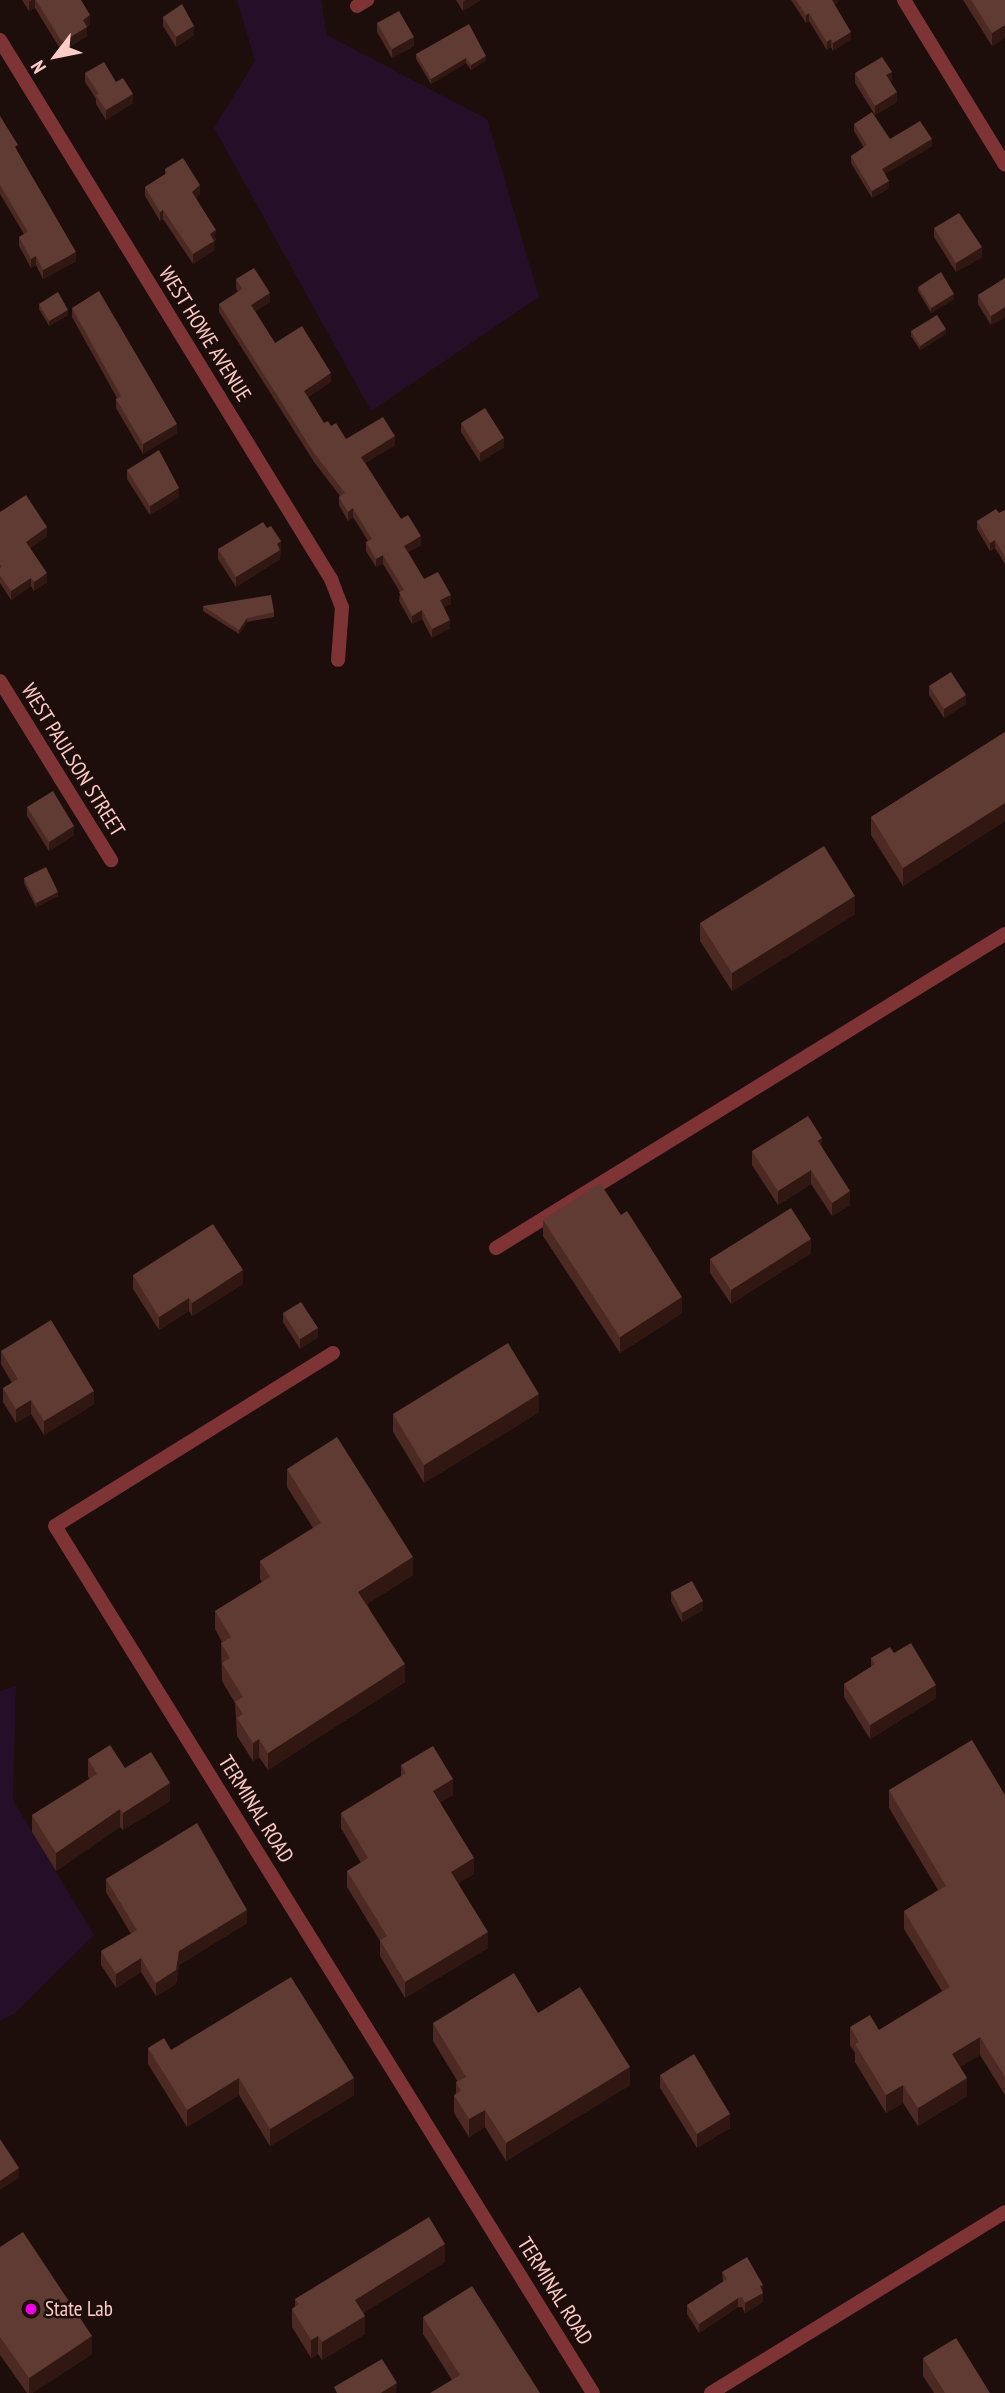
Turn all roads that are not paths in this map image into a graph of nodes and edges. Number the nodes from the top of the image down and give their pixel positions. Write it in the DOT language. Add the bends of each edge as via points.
graph roads {
  1 [pos="904,0"];
  2 [pos="0,40"];
  3 [pos="1005,165"];
  4 [pos="338,660"];
  5 [pos="0,681"];
  6 [pos="111,860"];
  7 [pos="1005,934"];
  8 [pos="496,1248"];
  9 [pos="333,1353"];
  10 [pos="1005,2212"];
  11 [pos="593,2393"];
  12 [pos="711,2393"];
  1 -- 3 [label="street"];
  2 -- 4 [label="street, WEST HOWE AVENUE" via="331,579 342,607"];
  5 -- 6 [label="street, WEST PAULSON STREET"];
  7 -- 8 [label="street"];
  9 -- 11 [label="street, TERMINAL ROAD" via="55,1526"];
  10 -- 12 [label="street"];
}
